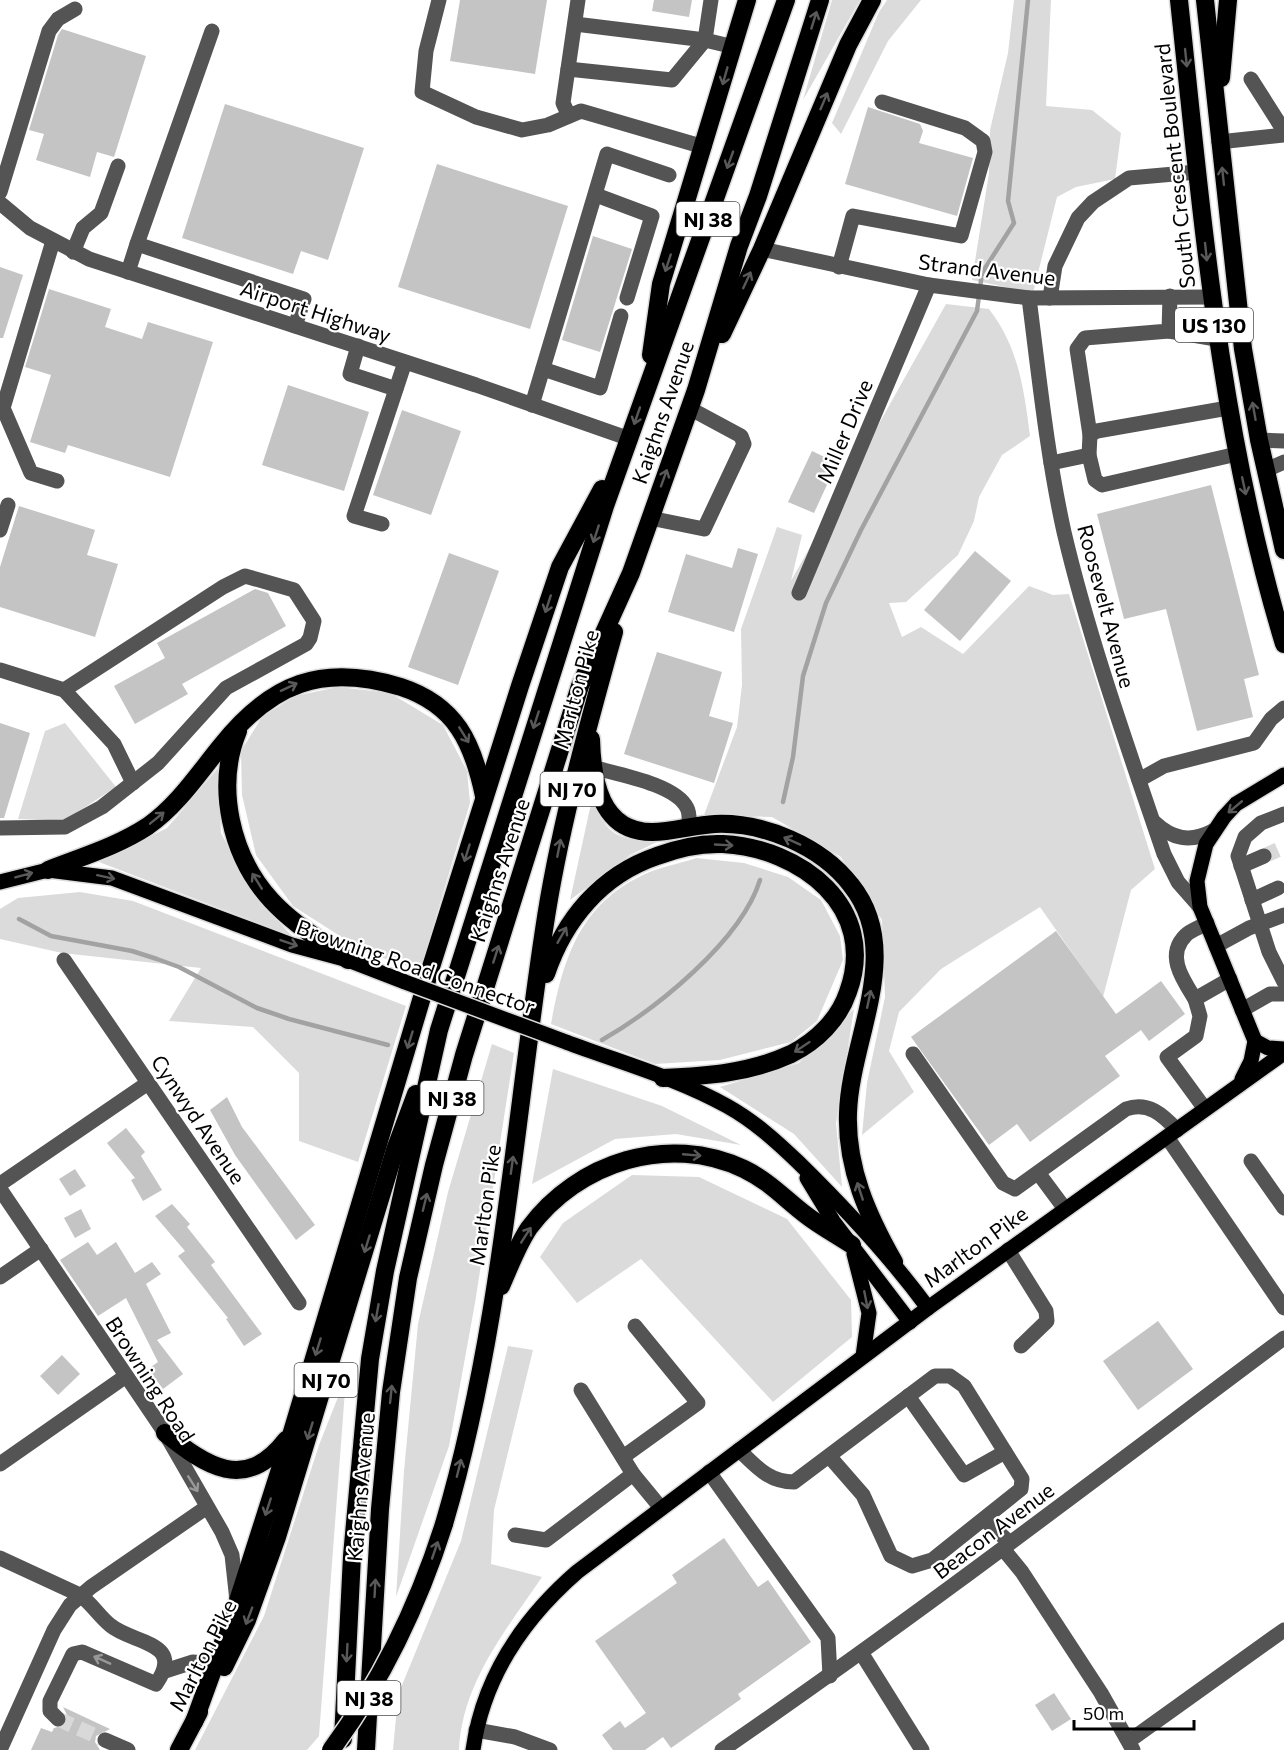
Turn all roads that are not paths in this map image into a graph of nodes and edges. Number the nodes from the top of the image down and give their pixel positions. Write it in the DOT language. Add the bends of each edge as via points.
graph roads {
  1 [pos="439,0"];
  2 [pos="578,0"];
  3 [pos="711,0"];
  4 [pos="747,0"];
  5 [pos="778,0"];
  6 [pos="786,0"];
  7 [pos="820,0"];
  8 [pos="872,0"];
  9 [pos="1179,0"];
  10 [pos="1205,0"];
  11 [pos="1228,0"];
  12 [pos="75,9"];
  13 [pos="574,24"];
  14 [pos="212,31"];
  15 [pos="705,40"];
  16 [pos="770,45"];
  17 [pos="734,47"];
  18 [pos="568,69"];
  19 [pos="1251,79"];
  20 [pos="882,102"];
  21 [pos="568,116"];
  22 [pos="1217,119"];
  23 [pos="1284,131"];
  24 [pos="1284,135"];
  25 [pos="1219,142"];
  26 [pos="704,147"];
  27 [pos="118,166"];
  28 [pos="1197,172"];
  29 [pos="669,175"];
  30 [pos="0,192"];
  31 [pos="596,195"];
  32 [pos="0,203"];
  33 [pos="53,241"];
  34 [pos="137,244"];
  35 [pos="762,249"];
  36 [pos="73,252"];
  37 [pos="839,267"];
  38 [pos="129,272"];
  39 [pos="929,285"];
  40 [pos="1170,296"];
  41 [pos="1210,297"];
  42 [pos="627,298"];
  43 [pos="1029,298"];
  44 [pos="1050,298"];
  45 [pos="621,316"];
  46 [pos="295,326"];
  47 [pos="1169,331"];
  48 [pos="1216,339"];
  49 [pos="358,346"];
  50 [pos="405,362"];
  51 [pos="543,369"];
  52 [pos="396,389"];
  53 [pos="696,390"];
  54 [pos="645,392"];
  55 [pos="532,405"];
  56 [pos="689,408"];
  57 [pos="1228,408"];
  58 [pos="1090,435"];
  59 [pos="630,439"];
  60 [pos="1259,440"];
  61 [pos="1284,441"];
  62 [pos="1237,454"];
  63 [pos="1089,455"];
  64 [pos="1284,462"];
  65 [pos="1051,464"];
  66 [pos="1266,470"];
  67 [pos="57,481"];
  68 [pos="8,505"];
  69 [pos="650,518"];
  70 [pos="382,524"];
  71 [pos="0,530"];
  72 [pos="1284,550"];
  73 [pos="630,573"];
  74 [pos="799,593"];
  75 [pos="1284,644"];
  76 [pos="0,670"];
  77 [pos="64,690"];
  78 [pos="1284,708"];
  79 [pos="591,716"];
  80 [pos="243,721"];
  81 [pos="592,767"];
  82 [pos="1284,775"];
  83 [pos="1139,780"];
  84 [pos="133,783"];
  85 [pos="484,797"];
  86 [pos="1284,814"];
  87 [pos="1153,822"];
  88 [pos="689,827"];
  89 [pos="0,828"];
  90 [pos="1213,831"];
  91 [pos="1264,856"];
  92 [pos="1241,866"];
  93 [pos="48,870"];
  94 [pos="0,882"];
  95 [pos="1278,888"];
  96 [pos="1252,900"];
  97 [pos="1200,907"];
  98 [pos="1284,915"];
  99 [pos="1207,923"];
  100 [pos="1260,924"];
  101 [pos="1216,946"];
  102 [pos="64,960"];
  103 [pos="348,960"];
  104 [pos="1230,979"];
  105 [pos="1284,982"];
  106 [pos="1284,994"];
  107 [pos="1195,999"];
  108 [pos="534,1009"];
  109 [pos="1242,1010"];
  110 [pos="439,1030"];
  111 [pos="1255,1041"];
  112 [pos="1284,1051"];
  113 [pos="913,1054"];
  114 [pos="663,1078"];
  115 [pos="148,1083"];
  116 [pos="1238,1084"];
  117 [pos="1205,1109"];
  118 [pos="1172,1134"];
  119 [pos="1251,1161"];
  120 [pos="798,1162"];
  121 [pos="1038,1174"];
  122 [pos="0,1184"];
  123 [pos="0,1189"];
  124 [pos="1284,1208"];
  125 [pos="1065,1209"];
  126 [pos="852,1245"];
  127 [pos="41,1249"];
  128 [pos="1008,1250"];
  129 [pos="894,1262"];
  130 [pos="0,1277"];
  131 [pos="299,1303"];
  132 [pos="492,1306"];
  133 [pos="928,1308"];
  134 [pos="1284,1308"];
  135 [pos="910,1322"];
  136 [pos="635,1326"];
  137 [pos="1284,1338"];
  138 [pos="1021,1346"];
  139 [pos="863,1356"];
  140 [pos="126,1376"];
  141 [pos="581,1390"];
  142 [pos="908,1396"];
  143 [pos="292,1431"];
  144 [pos="165,1433"];
  145 [pos="739,1450"];
  146 [pos="1005,1452"];
  147 [pos="829,1456"];
  148 [pos="622,1457"];
  149 [pos="0,1464"];
  150 [pos="709,1472"];
  151 [pos="633,1474"];
  152 [pos="207,1507"];
  153 [pos="661,1508"];
  154 [pos="985,1520"];
  155 [pos="515,1535"];
  156 [pos="1007,1547"];
  157 [pos="0,1558"];
  158 [pos="80,1595"];
  159 [pos="237,1604"];
  160 [pos="1284,1630"];
  161 [pos="862,1654"];
  162 [pos="216,1664"];
  163 [pos="830,1676"];
  164 [pos="160,1677"];
  165 [pos="58,1719"];
  166 [pos="194,1722"];
  167 [pos="476,1730"];
  168 [pos="105,1740"];
  169 [pos="1131,1746"];
  170 [pos="0,1750"];
  171 [pos="128,1750"];
  172 [pos="179,1750"];
  173 [pos="331,1750"];
  174 [pos="342,1750"];
  175 [pos="366,1750"];
  176 [pos="473,1750"];
  177 [pos="550,1750"];
  178 [pos="722,1750"];
  179 [pos="922,1750"];
  1 -- 21 [label="street" via="426,51 422,92 476,117 522,130"];
  2 -- 13 [label="street"];
  3 -- 15 [label="street"];
  4 -- 17 [label="highway"];
  5 -- 16 [label="highway, NJ 38"];
  6 -- 16 [label="highway"];
  53 -- 7 [label="highway, Kaighns Avenue / NJ 38, one-way"];
  35 -- 8 [label="highway, one-way" via="848,45"];
  9 -- 28 [label="highway, South Crescent Boulevard / US 130, one-way"];
  10 -- 22 [label="highway, US 130"];
  11 -- 22 [label="highway"];
  12 -- 30 [label="street" via="58,19 49,31"];
  13 -- 15 [label="street"];
  13 -- 18 [label="street"];
  14 -- 34 [label="street"];
  15 -- 17 [label="street"];
  15 -- 18 [label="street" via="672,80"];
  16 -- 54 [label="highway, Kaighns Avenue / NJ 38, one-way"];
  17 -- 26 [label="highway, one-way"];
  18 -- 21 [label="street" via="563,104"];
  19 -- 23 [label="street"];
  20 -- 37 [label="street" via="965,128 983,141 986,153 961,236 853,216"];
  21 -- 26 [label="street" via="581,111"];
  22 -- 25 [label="highway, US 130"];
  24 -- 25 [label="street"];
  60 -- 25 [label="highway, US 130, one-way" via="1235,290"];
  26 -- 54 [label="highway, one-way" via="661,284"];
  27 -- 36 [label="street" via="102,213 83,228"];
  28 -- 41 [label="highway, South Crescent Boulevard / US 130, one-way"];
  28 -- 44 [label="street" via="1129,178 1092,202 1078,218 1055,266"];
  29 -- 31 [label="street" via="607,154"];
  31 -- 42 [label="street" via="652,216"];
  31 -- 51 [label="street"];
  32 -- 33 [label="street, Airport Highway"];
  33 -- 36 [label="street, Airport Highway"];
  33 -- 67 [label="street" via="3,408 31,473"];
  34 -- 38 [label="street"];
  34 -- 46 [label="street" via="304,299"];
  35 -- 37 [label="street, Strand Avenue"];
  53 -- 35 [label="highway, one-way"];
  36 -- 38 [label="street, Airport Highway"];
  37 -- 39 [label="street, Strand Avenue"];
  38 -- 46 [label="street, Airport Highway"];
  39 -- 43 [label="street, Strand Avenue"];
  39 -- 74 [label="street, Miller Drive"];
  40 -- 41 [label="street, Strand Avenue"];
  40 -- 44 [label="street, Strand Avenue"];
  40 -- 47 [label="street"];
  41 -- 48 [label="highway, South Crescent Boulevard / US 130"];
  43 -- 44 [label="street, Strand Avenue"];
  43 -- 65 [label="street, Roosevelt Avenue"];
  45 -- 51 [label="street" via="600,388"];
  46 -- 49 [label="street, Airport Highway"];
  47 -- 48 [label="street"];
  47 -- 58 [label="street" via="1085,338 1080,343 1077,349"];
  48 -- 57 [label="highway, South Crescent Boulevard / US 130"];
  49 -- 50 [label="street, Airport Highway"];
  49 -- 52 [label="street" via="350,374"];
  50 -- 52 [label="street"];
  50 -- 55 [label="street, Airport Highway"];
  51 -- 55 [label="street"];
  52 -- 70 [label="street" via="354,516"];
  53 -- 56 [label="highway, Kaighns Avenue / NJ 38"];
  54 -- 59 [label="highway, Kaighns Avenue / NJ 38, one-way"];
  55 -- 59 [label="street, Airport Highway"];
  69 -- 56 [label="highway, Kaighns Avenue / NJ 38, one-way"];
  56 -- 69 [label="street" via="741,436 744,444 704,528"];
  57 -- 58 [label="street"];
  57 -- 62 [label="highway, South Crescent Boulevard / US 130"];
  58 -- 63 [label="street"];
  59 -- 85 [label="highway, one-way" via="560,567"];
  59 -- 110 [label="highway, Kaighns Avenue / NJ 38, one-way" via="579,587"];
  60 -- 61 [label="street"];
  60 -- 66 [label="highway, US 130"];
  62 -- 63 [label="street" via="1102,485 1095,480"];
  62 -- 75 [label="highway, South Crescent Boulevard / US 130, one-way"];
  63 -- 65 [label="street"];
  64 -- 66 [label="street"];
  65 -- 83 [label="street, Roosevelt Avenue" via="1095,652"];
  66 -- 72 [label="highway, US 130"];
  68 -- 71 [label="street"];
  69 -- 73 [label="highway, Kaighns Avenue / NJ 38"];
  73 -- 79 [label="highway, Marlton Pike / NJ 70"];
  175 -- 73 [label="highway, Kaighns Avenue / NJ 38, one-way" via="390,1402 416,1241 464,1055 577,697"];
  76 -- 77 [label="street"];
  77 -- 84 [label="street" via="114,744"];
  77 -- 84 [label="street" via="236,579 250,577 294,590 314,621 306,644 226,688 159,763"];
  78 -- 83 [label="street" via="1254,743 1164,766"];
  79 -- 81 [label="highway"];
  108 -- 79 [label="highway, Marlton Pike / NJ 70, one-way" via="560,846"];
  80 -- 85 [label="highway, one-way" via="272,696 302,681 348,677 405,689 440,708 461,729 472,749"];
  93 -- 80 [label="highway, one-way" via="148,826 185,792"];
  103 -- 80 [label="highway, one-way" via="271,900 239,847 230,815 227,782 231,754"];
  81 -- 88 [label="street" via="669,791 688,809"];
  81 -- 88 [label="highway" via="600,801 623,824 653,832"];
  82 -- 90 [label="main road, one-way" via="1236,804"];
  83 -- 87 [label="street, Roosevelt Avenue"];
  84 -- 89 [label="street" via="102,807 65,827"];
  85 -- 143 [label="highway, one-way"];
  86 -- 92 [label="street" via="1261,823 1245,837 1238,856"];
  87 -- 90 [label="street" via="1169,836 1199,838"];
  87 -- 97 [label="street, Roosevelt Avenue" via="1178,882"];
  129 -- 88 [label="highway, one-way" via="867,1212 849,1134 851,1078 875,955 871,926 861,900 824,859 780,836 730,824"];
  90 -- 97 [label="main road" via="1199,870"];
  91 -- 92 [label="street"];
  92 -- 96 [label="street"];
  94 -- 93 [label="main road, Browning Road Connector, one-way"];
  93 -- 103 [label="main road, Browning Road Connector, one-way" via="130,883 292,945"];
  95 -- 96 [label="street"];
  96 -- 100 [label="street"];
  97 -- 99 [label="main road"];
  98 -- 100 [label="street"];
  99 -- 101 [label="main road"];
  99 -- 107 [label="street" via="1186,934 1176,952 1178,971"];
  100 -- 101 [label="street"];
  100 -- 105 [label="street"];
  101 -- 104 [label="main road"];
  102 -- 115 [label="street, Cynwyd Avenue"];
  103 -- 114 [label="main road, Browning Road Connector, bridge"];
  104 -- 107 [label="street"];
  104 -- 109 [label="main road"];
  106 -- 109 [label="street" via="1270,994"];
  107 -- 117 [label="street" via="1200,1016 1196,1036 1167,1056"];
  108 -- 114 [label="highway, one-way" via="554,950 577,913 603,886 645,860 691,846 722,844 769,852 812,874 840,905 854,945 854,972 846,1000 830,1024 793,1053 763,1065 715,1075"];
  132 -- 108 [label="highway, Marlton Pike / NJ 70, one-way"];
  109 -- 111 [label="main road"];
  110 -- 166 [label="highway, Marlton Pike / NJ 70, one-way" via="395,1150 257,1592 237,1643"];
  110 -- 174 [label="highway, Kaighns Avenue / NJ 38, one-way" via="385,1271 370,1359 352,1556"];
  111 -- 112 [label="main road"];
  111 -- 116 [label="main road" via="1251,1061"];
  112 -- 116 [label="main road, Marlton Pike"];
  113 -- 121 [label="street" via="1003,1183 1015,1189"];
  114 -- 120 [label="main road, Browning Road Connector" via="738,1113"];
  115 -- 122 [label="street"];
  115 -- 131 [label="street, Cynwyd Avenue"];
  116 -- 117 [label="main road, Marlton Pike"];
  117 -- 118 [label="main road, Marlton Pike"];
  118 -- 121 [label="street" via="1156,1111 1135,1106"];
  118 -- 125 [label="main road, Marlton Pike"];
  118 -- 134 [label="street"];
  119 -- 124 [label="street"];
  120 -- 126 [label="main road, Browning Road Connector"];
  120 -- 129 [label="main road, Browning Road Connector"];
  121 -- 125 [label="street"];
  123 -- 127 [label="street, Browning Road"];
  125 -- 128 [label="main road, Marlton Pike"];
  132 -- 126 [label="highway, one-way" via="520,1244 549,1206 583,1178 636,1157 690,1155 731,1164 769,1183 806,1215"];
  126 -- 135 [label="main road, Browning Road Connector"];
  126 -- 139 [label="main road, one-way" via="869,1313"];
  127 -- 130 [label="street"];
  127 -- 140 [label="street, Browning Road"];
  128 -- 133 [label="main road, Marlton Pike"];
  128 -- 138 [label="street" via="1046,1311 1044,1327"];
  129 -- 133 [label="main road, Browning Road Connector"];
  173 -- 132 [label="highway, Marlton Pike / NJ 70, one-way, bridge" via="372,1689 424,1582 444,1524 471,1420"];
  133 -- 135 [label="main road, Marlton Pike"];
  135 -- 139 [label="main road, Marlton Pike"];
  136 -- 148 [label="street" via="698,1403"];
  137 -- 156 [label="street, Beacon Avenue"];
  139 -- 145 [label="main road, Marlton Pike"];
  140 -- 144 [label="street, Browning Road"];
  140 -- 149 [label="street"];
  141 -- 148 [label="street"];
  142 -- 146 [label="street" via="935,1376 950,1376 964,1386"];
  142 -- 146 [label="street" via="964,1475"];
  142 -- 147 [label="street"];
  143 -- 144 [label="highway" via="267,1461 234,1470 214,1468"];
  143 -- 159 [label="highway, one-way"];
  144 -- 152 [label="street, Browning Road, one-way"];
  145 -- 147 [label="street" via="766,1476 781,1482 794,1482"];
  145 -- 150 [label="main road, Marlton Pike"];
  146 -- 154 [label="street" via="1022,1479 1020,1489"];
  147 -- 154 [label="street" via="863,1495 891,1556 912,1566 932,1560"];
  148 -- 151 [label="street"];
  150 -- 153 [label="main road, Marlton Pike"];
  150 -- 163 [label="street" via="828,1638"];
  151 -- 153 [label="street"];
  151 -- 155 [label="street" via="546,1540"];
  152 -- 158 [label="street"];
  152 -- 159 [label="street, Browning Road" via="232,1555"];
  153 -- 167 [label="main road, Marlton Pike" via="577,1572 530,1618 497,1669"];
  154 -- 156 [label="street"];
  156 -- 161 [label="street, Beacon Avenue"];
  156 -- 169 [label="street"];
  157 -- 158 [label="street"];
  158 -- 164 [label="street" via="111,1626 159,1648 164,1659"];
  158 -- 170 [label="street" via="59,1621"];
  159 -- 162 [label="highway"];
  160 -- 169 [label="street"];
  161 -- 163 [label="street, Beacon Avenue"];
  161 -- 179 [label="street"];
  162 -- 164 [label="street" via="193,1662"];
  162 -- 166 [label="highway"];
  163 -- 178 [label="street, Beacon Avenue"];
  164 -- 165 [label="street, one-way" via="77,1652 70,1657 50,1701 50,1711"];
  166 -- 172 [label="highway, Marlton Pike / NJ 70"];
  167 -- 176 [label="main road, Marlton Pike"];
  167 -- 177 [label="street" via="515,1737"];
  168 -- 171 [label="street"];
}
